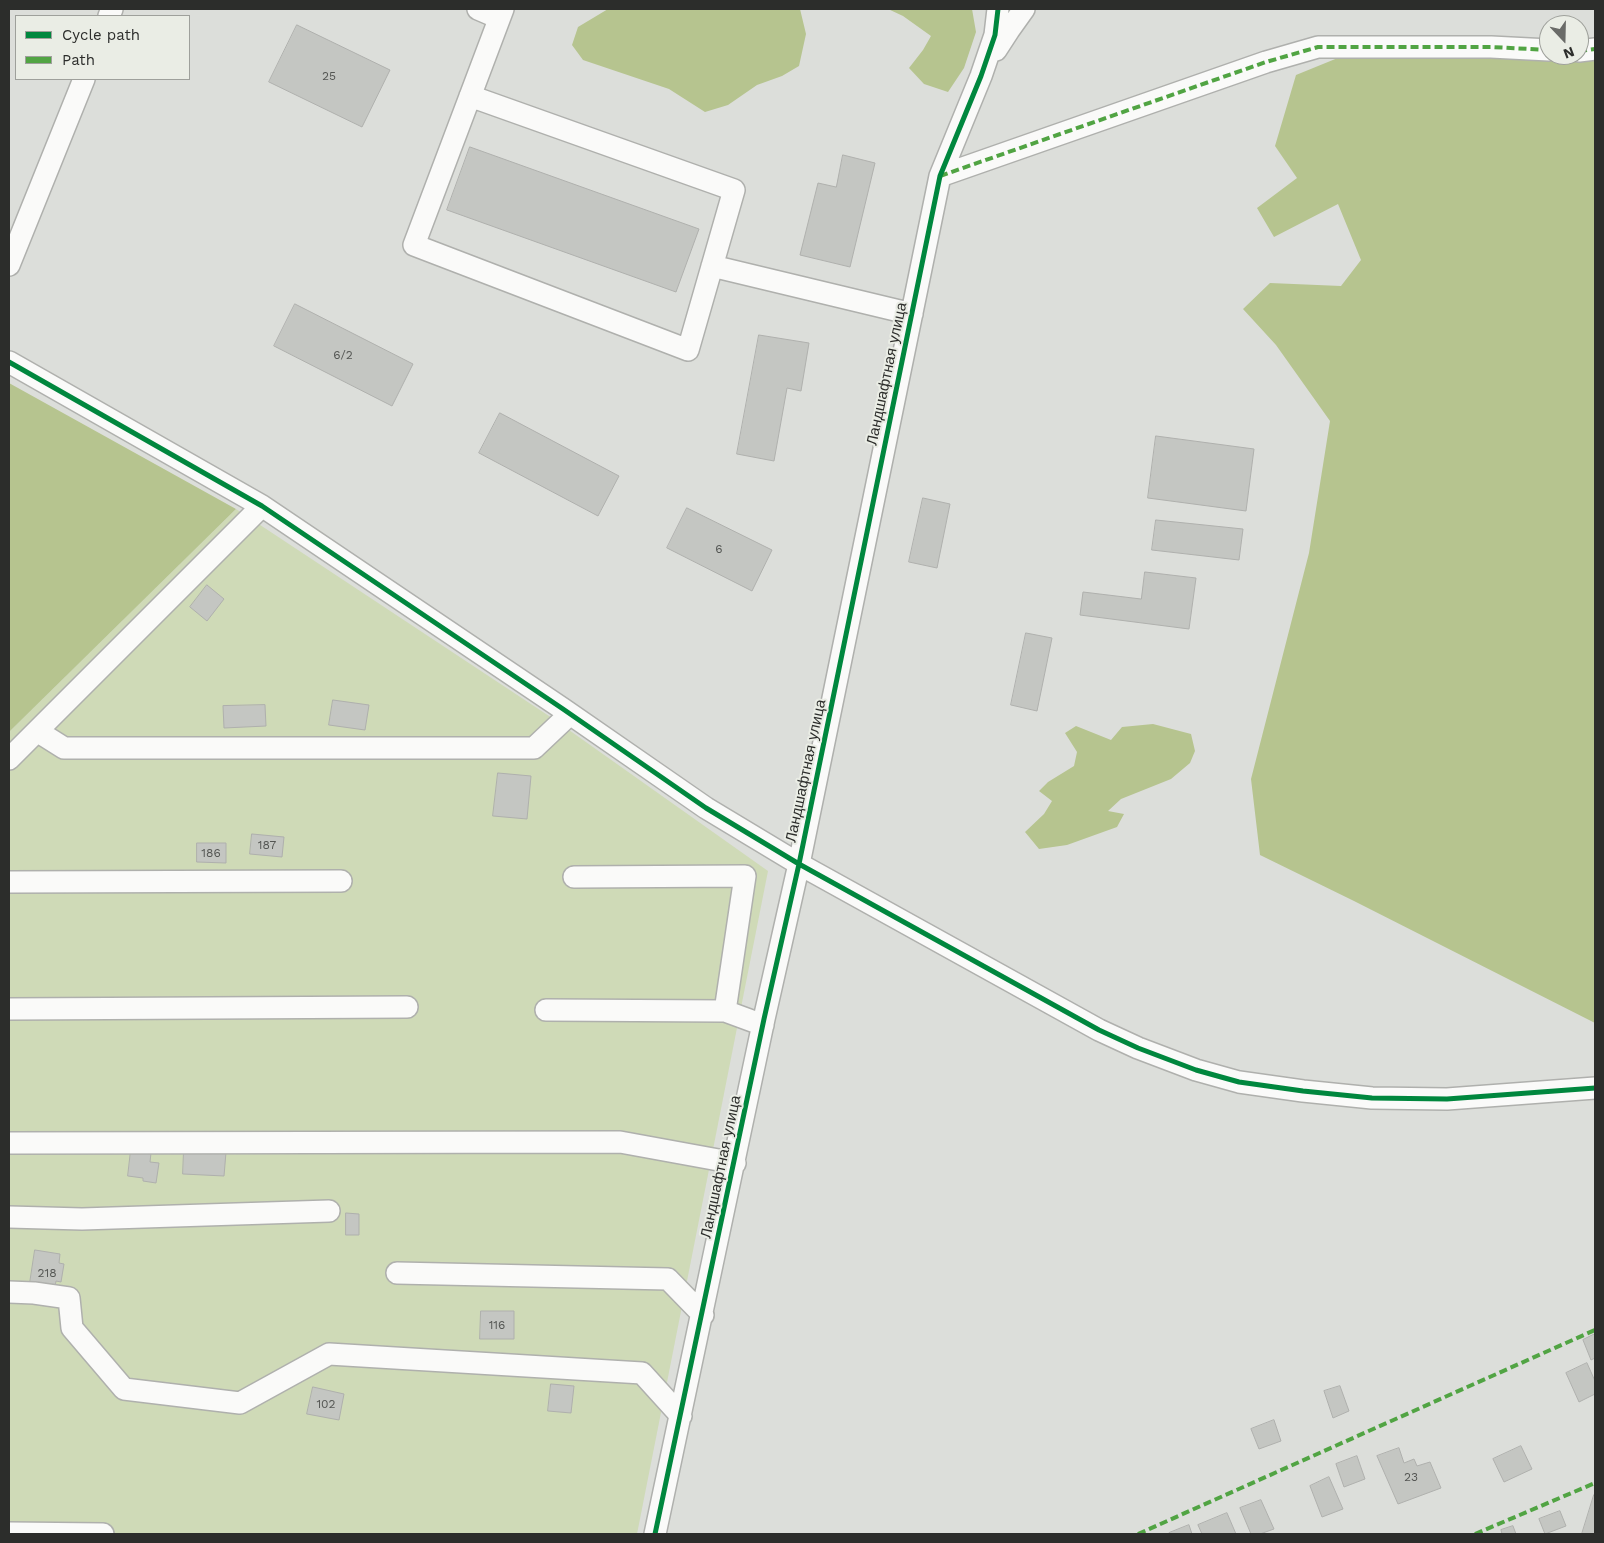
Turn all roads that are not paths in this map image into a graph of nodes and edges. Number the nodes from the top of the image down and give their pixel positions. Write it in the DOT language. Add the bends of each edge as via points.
graph roads {
  1 [pos="478,9"];
  2 [pos="998,9"];
  3 [pos="1024,9"];
  4 [pos="501,14"];
  5 [pos="1539,49"];
  6 [pos="981,76"];
  7 [pos="84,80"];
  8 [pos="470,96"];
  9 [pos="940,176"];
  10 [pos="9,264"];
  11 [pos="712,266"];
  12 [pos="912,314"];
  13 [pos="9,362"];
  14 [pos="262,506"];
  15 [pos="570,714"];
  16 [pos="37,731"];
  17 [pos="9,759"];
  18 [pos="799,864"];
  19 [pos="574,878"];
  20 [pos="342,881"];
  21 [pos="9,882"];
  22 [pos="408,1007"];
  23 [pos="9,1009"];
  24 [pos="546,1010"];
  25 [pos="725,1011"];
  26 [pos="763,1025"];
  27 [pos="1595,1088"];
  28 [pos="9,1143"];
  29 [pos="735,1163"];
  30 [pos="329,1211"];
  31 [pos="9,1217"];
  32 [pos="397,1273"];
  33 [pos="9,1292"];
  34 [pos="702,1315"];
  35 [pos="681,1416"];
  36 [pos="9,1533"];
  37 [pos="103,1534"];
  38 [pos="655,1534"];
  1 -- 4 [label="street"];
  2 -- 6 [label="street" via="995,35"];
  3 -- 6 [label="street"];
  4 -- 8 [label="street"];
  5 -- 9 [label="street" via="1318,47 1266,62"];
  6 -- 9 [label="street, Ландшафтная улица"];
  7 -- 10 [label="street"];
  8 -- 11 [label="street" via="734,190"];
  8 -- 11 [label="street" via="414,245 688,350"];
  9 -- 12 [label="street, Ландшафтная улица"];
  11 -- 12 [label="street"];
  12 -- 18 [label="street, Ландшафтная улица"];
  13 -- 14 [label="street"];
  14 -- 15 [label="street"];
  14 -- 16 [label="street"];
  15 -- 16 [label="street" via="534,748 64,748"];
  15 -- 18 [label="street" via="706,808"];
  16 -- 17 [label="street"];
  18 -- 26 [label="street, Ландшафтная улица"];
  18 -- 27 [label="street" via="1099,1030 1196,1070 1239,1082 1372,1098 1447,1099"];
  19 -- 25 [label="street" via="745,876"];
  20 -- 21 [label="street"];
  22 -- 23 [label="street"];
  24 -- 25 [label="street"];
  25 -- 26 [label="street"];
  26 -- 29 [label="street, Ландшафтная улица"];
  28 -- 29 [label="street" via="620,1142"];
  29 -- 34 [label="street, Ландшафтная улица"];
  30 -- 31 [label="street" via="82,1219"];
  32 -- 34 [label="street" via="668,1279"];
  33 -- 35 [label="street" via="69,1298 72,1328 124,1389 240,1403 328,1354 642,1372"];
  34 -- 35 [label="street, Ландшафтная улица"];
  35 -- 38 [label="street, Ландшафтная улица"];
  36 -- 37 [label="street"];
}
